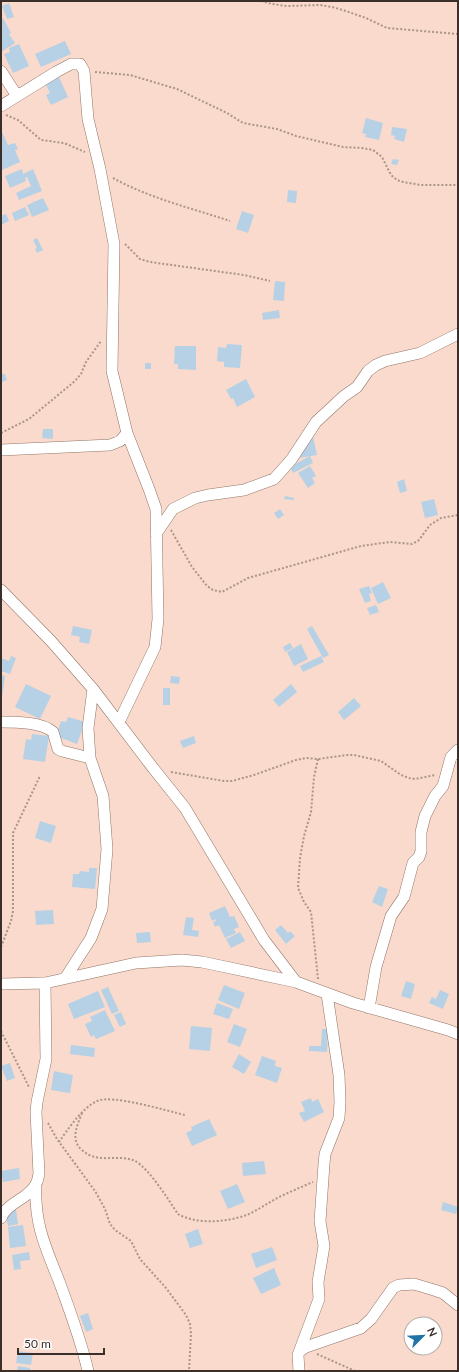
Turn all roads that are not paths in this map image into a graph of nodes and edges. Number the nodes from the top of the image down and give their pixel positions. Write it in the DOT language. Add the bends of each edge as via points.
graph roads {
  1 [pos="1,71"];
  2 [pos="17,96"];
  3 [pos="1,106"];
  4 [pos="458,334"];
  5 [pos="127,433"];
  6 [pos="1,450"];
  7 [pos="156,534"];
  8 [pos="1,590"];
  9 [pos="93,689"];
  10 [pos="1,722"];
  11 [pos="119,722"];
  12 [pos="458,750"];
  13 [pos="90,758"];
  14 [pos="66,977"];
  15 [pos="296,982"];
  16 [pos="45,983"];
  17 [pos="1,984"];
  18 [pos="323,992"];
  19 [pos="369,1008"];
  20 [pos="458,1034"];
  21 [pos="36,1184"];
  22 [pos="1,1218"];
  23 [pos="458,1305"];
  24 [pos="303,1349"];
  25 [pos="88,1371"];
  26 [pos="299,1371"];
  1 -- 2 [label="street"];
  2 -- 3 [label="street"];
  2 -- 5 [label="street" via="71,64 80,64 84,71 88,119 114,244 111,365"];
  4 -- 7 [label="street" via="420,353 385,361 368,371 357,387 316,422 291,460 274,480 244,490 195,498 173,509"];
  5 -- 6 [label="street" via="120,441 110,445"];
  5 -- 7 [label="street" via="156,510"];
  7 -- 11 [label="street" via="158,619 155,647"];
  8 -- 9 [label="street"];
  9 -- 11 [label="street"];
  9 -- 13 [label="street" via="88,728"];
  10 -- 13 [label="street" via="21,722 50,729 58,749"];
  11 -- 15 [label="street" via="186,808 264,940"];
  12 -- 19 [label="street" via="451,756 443,786 425,816 421,851 413,862 404,897 391,916 376,967"];
  13 -- 14 [label="street" via="100,785 104,807 107,848 102,909 91,938"];
  14 -- 15 [label="street" via="136,963 182,960"];
  14 -- 16 [label="street"];
  15 -- 18 [label="street"];
  16 -- 17 [label="street"];
  16 -- 21 [label="street" via="46,1059 36,1112 39,1169"];
  18 -- 19 [label="street"];
  18 -- 24 [label="street" via="339,1075 340,1102 339,1118 325,1154 320,1221 324,1246 318,1282 320,1295"];
  19 -- 20 [label="street"];
  21 -- 22 [label="street" via="24,1197 8,1208"];
  21 -- 25 [label="street" via="35,1202 39,1228 80,1340"];
  23 -- 24 [label="street" via="443,1293 414,1284 399,1285 393,1288 362,1328"];
  24 -- 26 [label="street" via="298,1355"];
}
